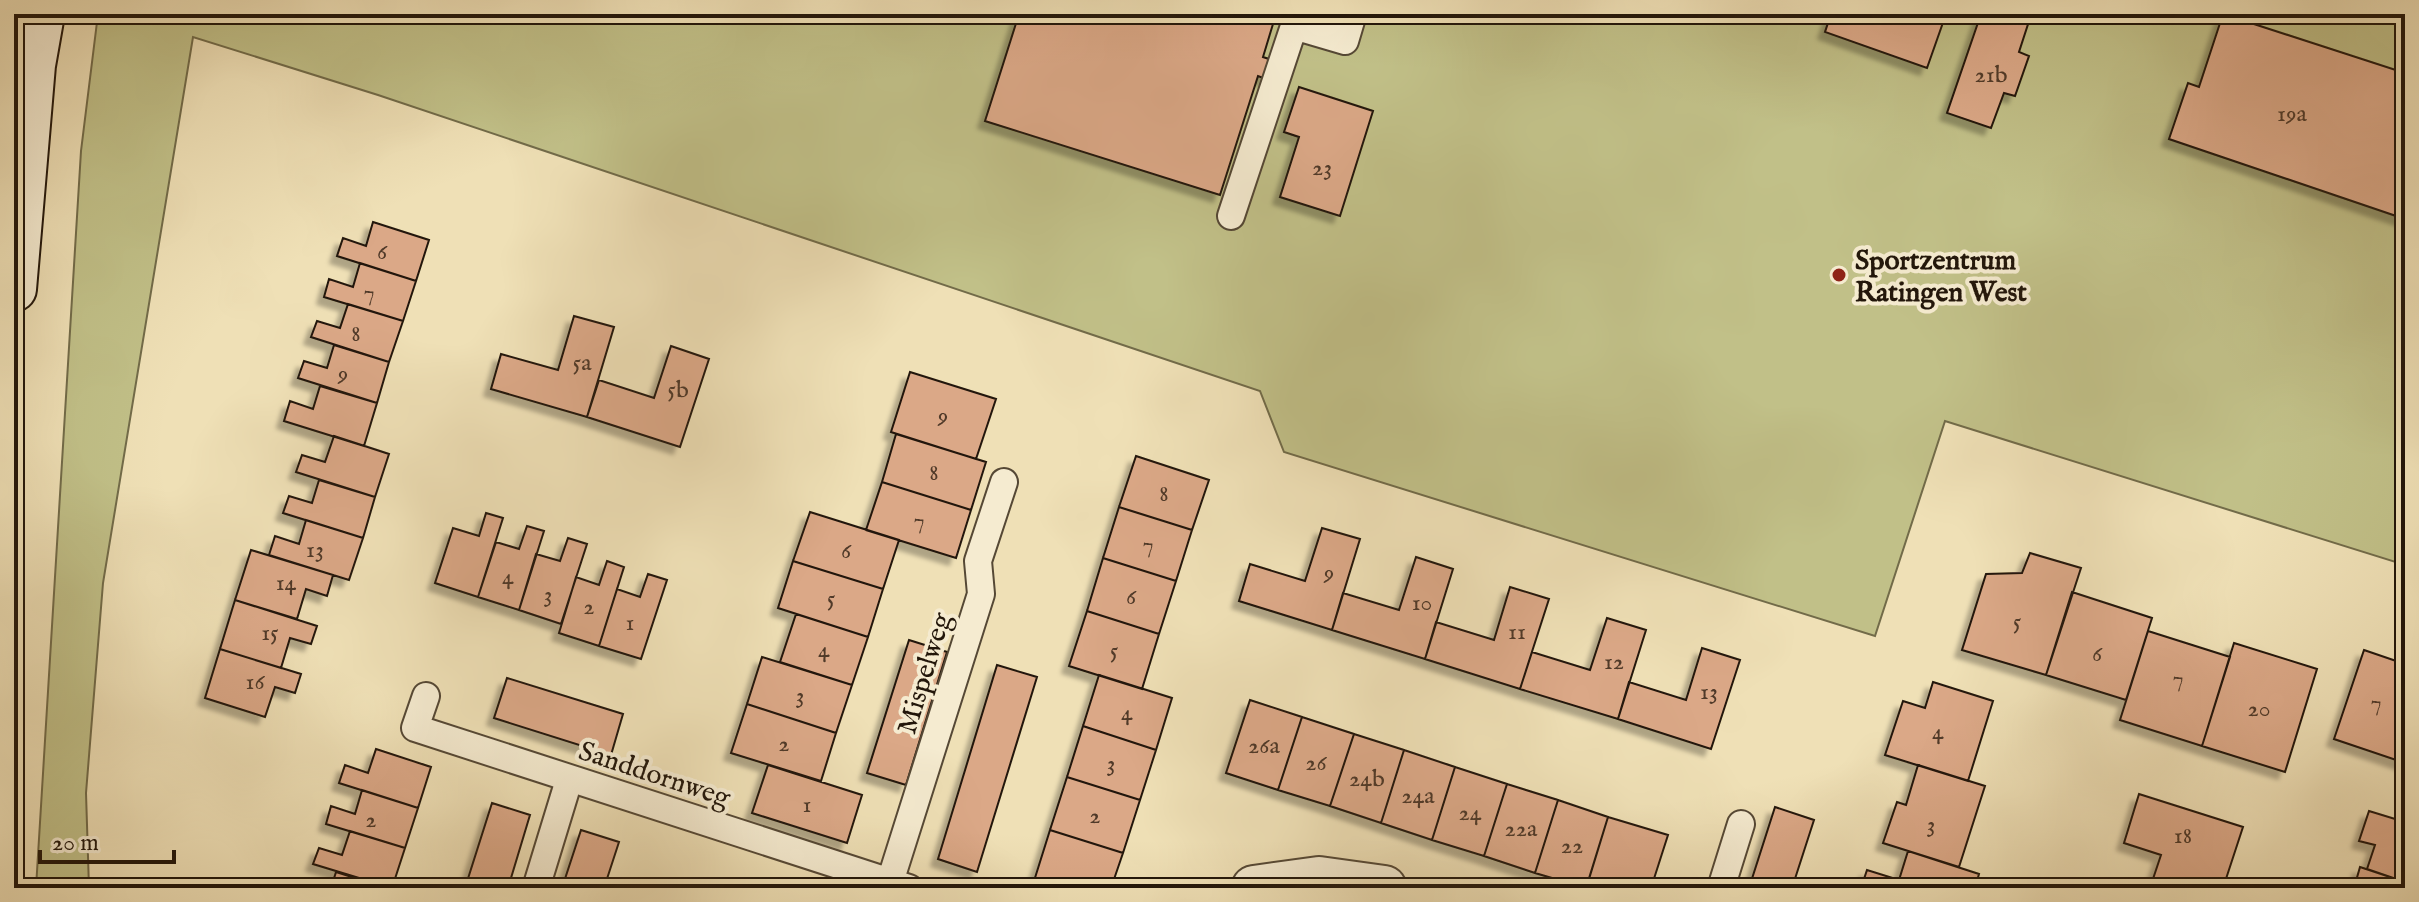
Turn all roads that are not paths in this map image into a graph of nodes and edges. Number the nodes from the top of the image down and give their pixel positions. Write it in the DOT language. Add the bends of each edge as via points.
graph roads {
  1 [pos="42,14"];
  2 [pos="1353,14"];
  3 [pos="1231,216"];
  4 [pos="14,289"];
  5 [pos="1004,482"];
  6 [pos="426,696"];
  7 [pos="569,780"];
  8 [pos="1741,824"];
  9 [pos="900,885"];
  10 [pos="536,888"];
  11 [pos="1254,888"];
  12 [pos="1384,888"];
  13 [pos="1721,888"];
  1 -- 4 [label="main road"];
  2 -- 3 [label="lane" via="1345,41 1294,26"];
  5 -- 9 [label="lane, Mispelweg" via="978,561 981,594"];
  6 -- 7 [label="lane, Sanddornweg" via="415,728"];
  7 -- 9 [label="lane, Sanddornweg"];
  7 -- 10 [label="lane"];
  8 -- 13 [label="lane"];
  11 -- 12 [label="main road" via="1319,879"];
}
